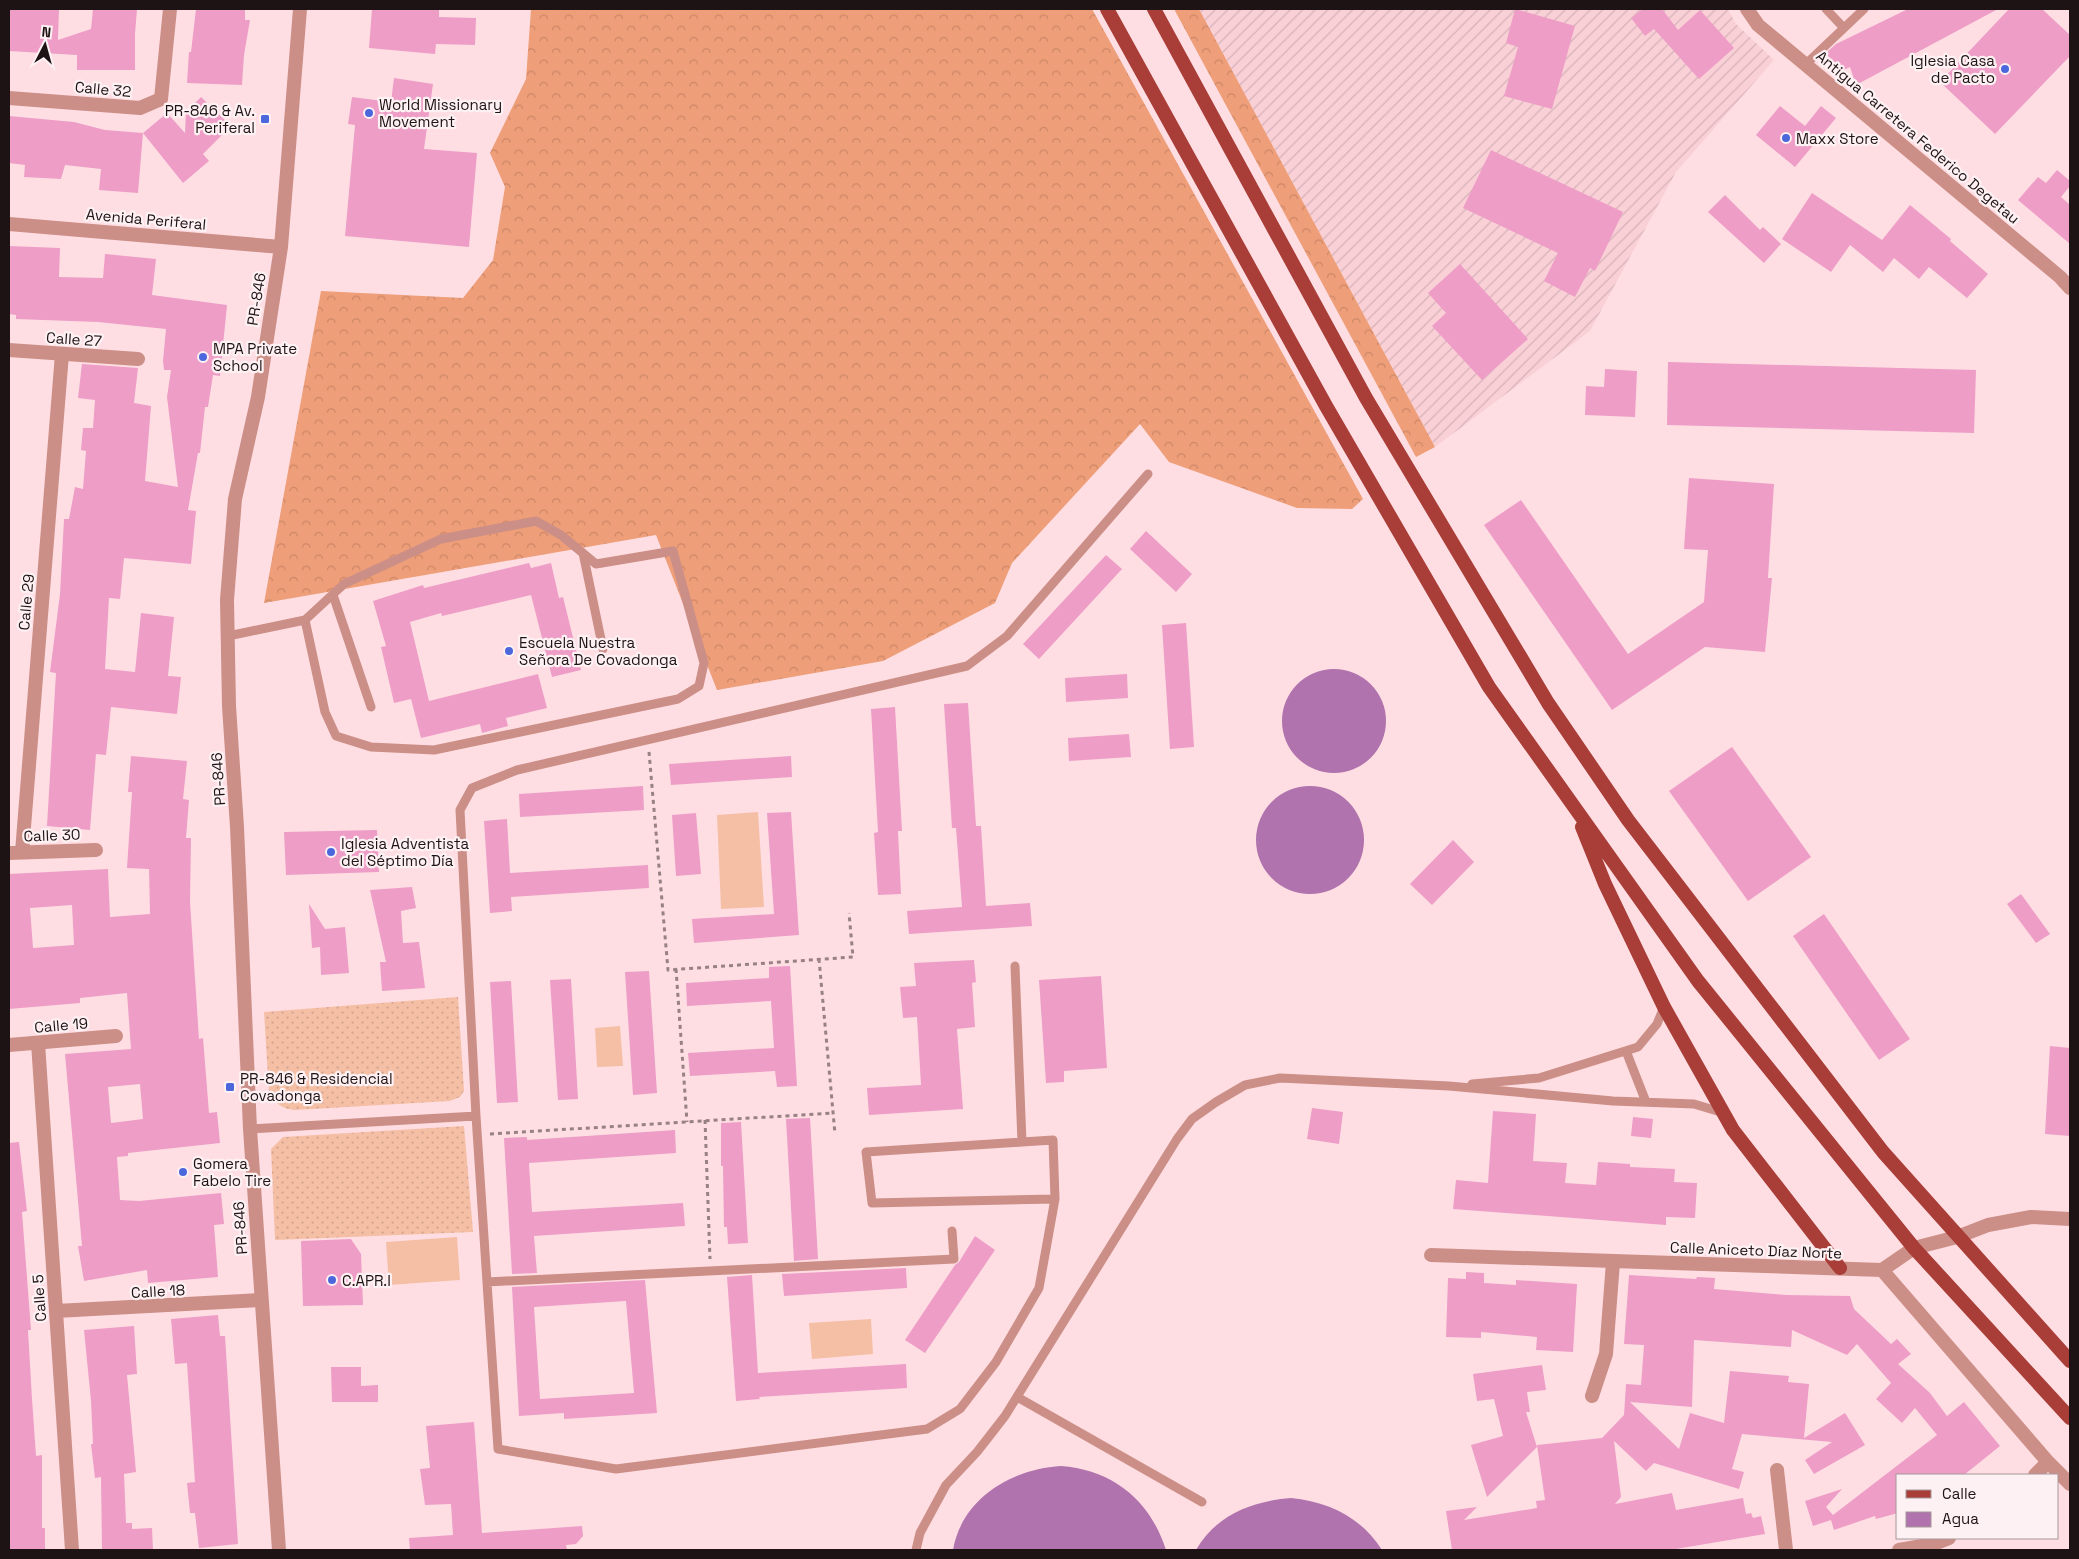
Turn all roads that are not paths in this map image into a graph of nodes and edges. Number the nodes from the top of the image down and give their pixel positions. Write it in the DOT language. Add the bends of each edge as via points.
graph roads {
  1 [pos="170,9"];
  2 [pos="300,9"];
  3 [pos="1107,9"];
  4 [pos="1154,9"];
  5 [pos="1747,9"];
  6 [pos="1826,9"];
  7 [pos="1864,9"];
  8 [pos="1843,27"];
  9 [pos="1806,64"];
  10 [pos="9,98"];
  11 [pos="9,224"];
  12 [pos="281,247"];
  13 [pos="2070,288"];
  14 [pos="9,350"];
  15 [pos="62,354"];
  16 [pos="138,359"];
  17 [pos="1148,474"];
  18 [pos="583,553"];
  19 [pos="333,595"];
  20 [pos="305,620"];
  21 [pos="228,636"];
  22 [pos="603,649"];
  23 [pos="371,707"];
  24 [pos="1574,806"];
  25 [pos="96,850"];
  26 [pos="16,853"];
  27 [pos="1015,966"];
  28 [pos="1664,1007"];
  29 [pos="116,1036"];
  30 [pos="38,1043"];
  31 [pos="9,1045"];
  32 [pos="1626,1051"];
  33 [pos="1449,1086"];
  34 [pos="1646,1102"];
  35 [pos="1724,1113"];
  36 [pos="476,1116"];
  37 [pos="250,1129"];
  38 [pos="1022,1142"];
  39 [pos="1055,1199"];
  40 [pos="2070,1219"];
  41 [pos="952,1231"];
  42 [pos="1957,1237"];
  43 [pos="1914,1248"];
  44 [pos="1431,1255"];
  45 [pos="1613,1262"];
  46 [pos="1840,1268"];
  47 [pos="1882,1270"];
  48 [pos="487,1282"];
  49 [pos="261,1300"];
  50 [pos="56,1311"];
  51 [pos="2070,1361"];
  52 [pos="1592,1396"];
  53 [pos="1017,1397"];
  54 [pos="2070,1418"];
  55 [pos="2048,1462"];
  56 [pos="1777,1470"];
  57 [pos="2036,1474"];
  58 [pos="2070,1484"];
  59 [pos="1202,1502"];
  60 [pos="1946,1539"];
  61 [pos="72,1550"];
  62 [pos="279,1550"];
  63 [pos="916,1550"];
  64 [pos="1786,1550"];
  65 [pos="1899,1550"];
  1 -- 10 [label="street, Calle 32" via="161,99 140,108"];
  2 -- 12 [label="street, PR-846 / PR-846"];
  3 -- 24 [label="main road" via="1326,406 1480,670"];
  4 -- 42 [label="main road" via="1366,398 1548,703 1628,820 1751,981 1883,1152"];
  5 -- 9 [label="street, Antigua Carretera Federico Degetau" via="1758,25"];
  6 -- 8 [label="lane"];
  7 -- 8 [label="lane"];
  8 -- 9 [label="lane"];
  9 -- 13 [label="street, Antigua Carretera Federico Degetau"];
  11 -- 12 [label="street, Avenida Periferal"];
  12 -- 21 [label="street, PR-846 / PR-846" via="258,397 235,499 227,600"];
  14 -- 15 [label="street, Calle 27"];
  15 -- 16 [label="street, Calle 27"];
  15 -- 26 [label="street, Calle 29"];
  17 -- 36 [label="lane" via="1007,636 966,666 517,770 472,788 460,810"];
  18 -- 19 [label="lane" via="536,521 441,539 344,584"];
  18 -- 20 [label="lane" via="596,564 673,552 704,663 699,686 678,699 434,750 371,747 336,736 325,712"];
  18 -- 22 [label="lane"];
  19 -- 20 [label="lane"];
  19 -- 23 [label="lane"];
  20 -- 21 [label="lane"];
  21 -- 37 [label="street, PR-846 / PR-846"];
  24 -- 28 [label="main road" via="1605,884"];
  24 -- 43 [label="main road" via="1698,981"];
  25 -- 26 [label="street, Calle 30"];
  27 -- 38 [label="lane"];
  28 -- 32 [label="lane" via="1647,1037 1638,1047"];
  28 -- 35 [label="main road"];
  29 -- 30 [label="street, Calle 19"];
  30 -- 31 [label="street, Calle 19"];
  30 -- 50 [label="street, Calle 5"];
  32 -- 33 [label="lane" via="1539,1078"];
  32 -- 34 [label="lane"];
  33 -- 34 [label="lane"];
  33 -- 53 [label="lane" via="1280,1078 1245,1084 1192,1119"];
  34 -- 35 [label="lane" via="1694,1104"];
  35 -- 46 [label="main road" via="1780,1193"];
  36 -- 37 [label="lane"];
  36 -- 48 [label="lane"];
  37 -- 49 [label="street, PR-846 / PR-846"];
  38 -- 39 [label="lane" via="1054,1140"];
  38 -- 39 [label="lane" via="866,1152 872,1203"];
  39 -- 48 [label="lane" via="1039,1288 996,1362 960,1409 927,1430 616,1469 498,1449"];
  40 -- 42 [label="street" via="2031,1217 1988,1225"];
  41 -- 48 [label="lane" via="954,1258"];
  42 -- 43 [label="street"];
  42 -- 51 [label="main road"];
  43 -- 47 [label="street"];
  43 -- 54 [label="main road"];
  44 -- 45 [label="street, Calle Aniceto Díaz Norte"];
  45 -- 46 [label="street, Calle Aniceto Díaz Norte"];
  45 -- 52 [label="street" via="1606,1354"];
  46 -- 47 [label="street, Calle Aniceto Díaz Norte"];
  47 -- 55 [label="street"];
  49 -- 50 [label="street, Calle 18"];
  49 -- 62 [label="street, PR-846 / PR-846"];
  50 -- 61 [label="street, Calle 5"];
  53 -- 59 [label="lane"];
  53 -- 63 [label="lane" via="977,1452 946,1485 920,1533"];
  55 -- 57 [label="street"];
  55 -- 58 [label="street"];
  56 -- 64 [label="street"];
  60 -- 65 [label="street"];
}
